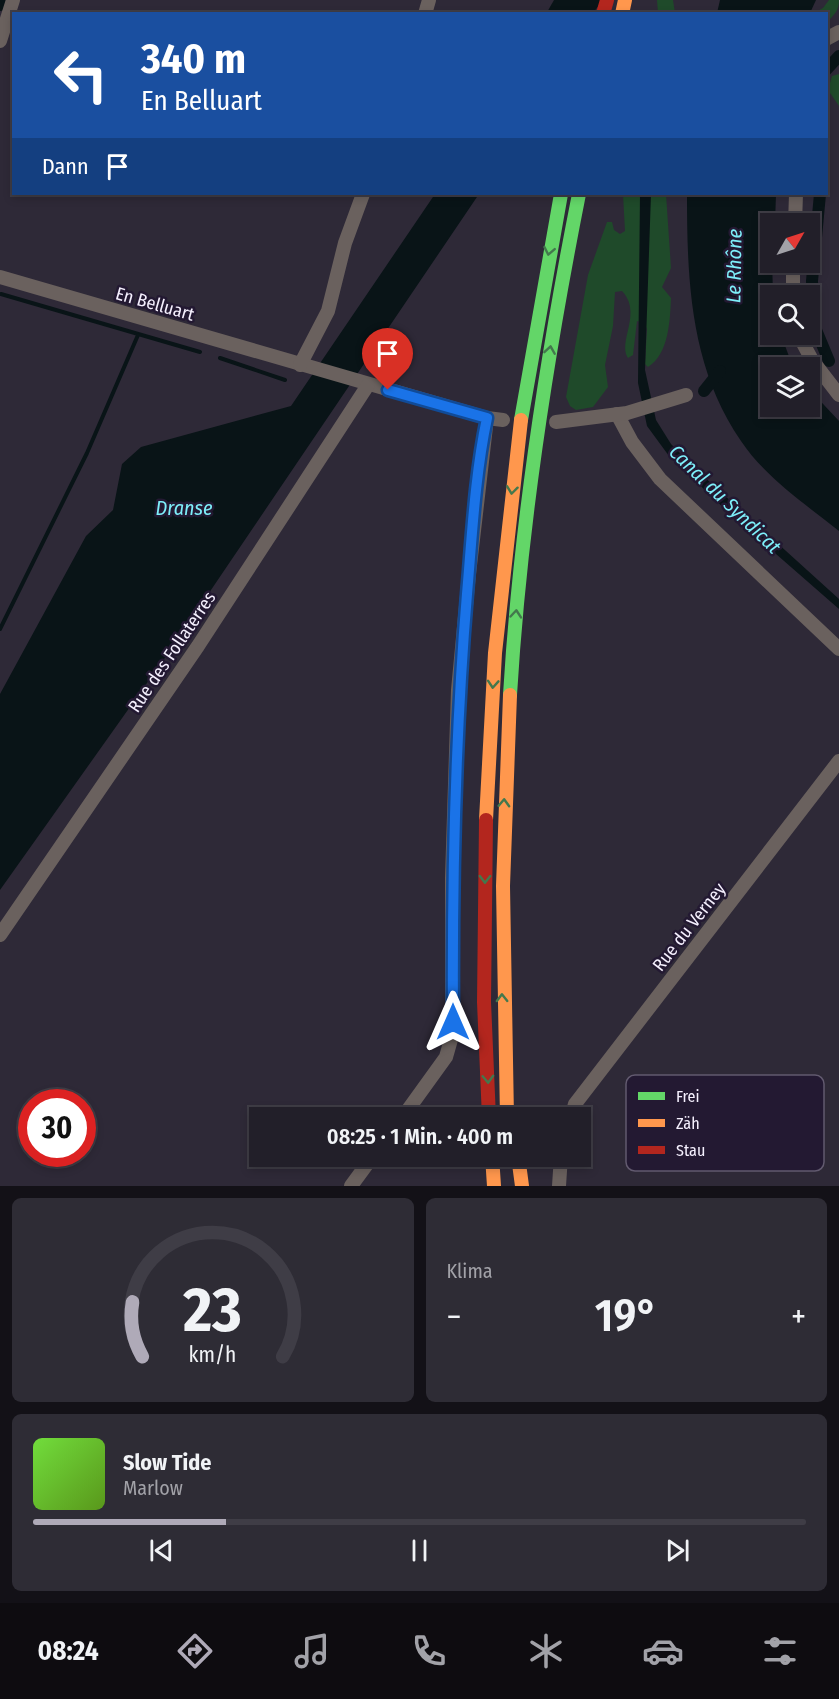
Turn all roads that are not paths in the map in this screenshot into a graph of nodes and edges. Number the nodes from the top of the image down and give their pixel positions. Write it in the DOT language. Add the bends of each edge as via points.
graph roads {
  1 [pos="14,0"];
  2 [pos="0,41"];
  3 [pos="363,195"];
  4 [pos="561,195"];
  5 [pos="579,195"];
  6 [pos="796,195"];
  7 [pos="795,213"];
  8 [pos="0,277"];
  9 [pos="804,345"];
  10 [pos="306,367"];
  11 [pos="364,384"];
  12 [pos="686,395"];
  13 [pos="839,395"];
  14 [pos="617,414"];
  15 [pos="487,418"];
  16 [pos="503,420"];
  17 [pos="556,422"];
  18 [pos="839,649"];
  19 [pos="839,761"];
  20 [pos="0,935"];
  21 [pos="504,1056"];
  22 [pos="410,1107"];
  23 [pos="489,1107"];
  24 [pos="506,1107"];
  25 [pos="511,1107"];
  26 [pos="574,1107"];
  27 [pos="365,1167"];
  28 [pos="493,1167"];
  29 [pos="511,1167"];
  30 [pos="519,1167"];
  31 [pos="560,1167"];
  32 [pos="351,1186"];
  33 [pos="494,1186"];
  34 [pos="512,1186"];
  35 [pos="522,1186"];
  36 [pos="559,1186"];
  1 -- 2 [label="street"];
  3 -- 10 [label="street" via="345,243 328,311"];
  4 -- 23 [label="highway, one-way" via="521,420 495,653 484,904"];
  21 -- 5 [label="highway, one-way" via="503,834 516,606 540,408"];
  6 -- 7 [label="street"];
  8 -- 10 [label="street, En Belluart"];
  9 -- 13 [label="street"];
  10 -- 11 [label="street, En Belluart"];
  11 -- 15 [label="street"];
  11 -- 20 [label="street, Rue des Follaterres" via="198,646"];
  12 -- 14 [label="street"];
  14 -- 17 [label="street"];
  14 -- 18 [label="street" via="648,465 666,486"];
  15 -- 16 [label="street"];
  15 -- 22 [label="street" via="458,690 452,1036 446,1057"];
  19 -- 26 [label="street, Rue du Verney"];
  21 -- 24 [label="highway"];
  21 -- 25 [label="highway"];
  27 -- 32 [label="street"];
  28 -- 33 [label="highway"];
  29 -- 34 [label="highway"];
  30 -- 35 [label="highway"];
  31 -- 36 [label="street"];
}
